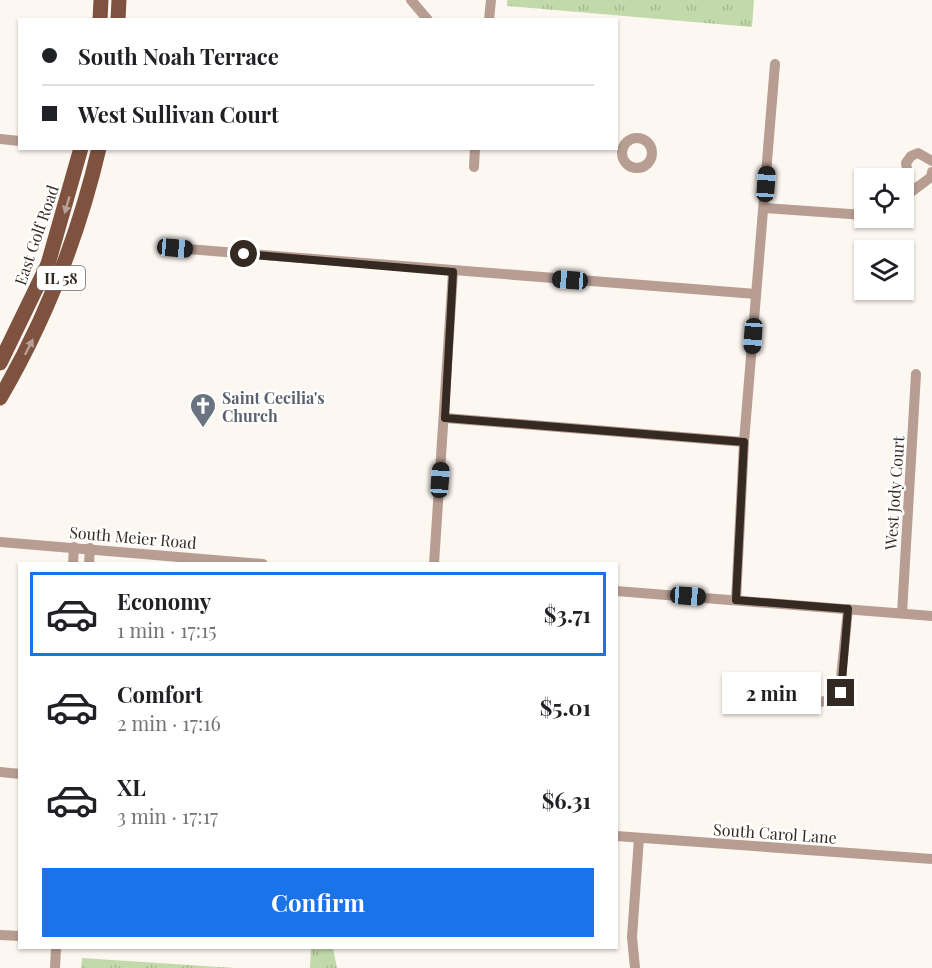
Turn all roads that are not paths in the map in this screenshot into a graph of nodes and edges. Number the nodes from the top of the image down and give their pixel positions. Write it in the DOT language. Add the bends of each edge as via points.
graph roads {
  1 [pos="101,0"];
  2 [pos="119,0"];
  3 [pos="411,0"];
  4 [pos="492,0"];
  5 [pos="100,18"];
  6 [pos="118,18"];
  7 [pos="427,18"];
  8 [pos="489,18"];
  9 [pos="775,64"];
  10 [pos="0,139"];
  11 [pos="18,141"];
  12 [pos="80,150"];
  13 [pos="98,150"];
  14 [pos="475,150"];
  15 [pos="932,161"];
  16 [pos="474,167"];
  17 [pos="906,168"];
  18 [pos="932,172"];
  19 [pos="914,190"];
  20 [pos="765,208"];
  21 [pos="854,214"];
  22 [pos="175,248"];
  23 [pos="453,272"];
  24 [pos="756,294"];
  25 [pos="0,363"];
  26 [pos="916,374"];
  27 [pos="0,398"];
  28 [pos="445,418"];
  29 [pos="744,442"];
  30 [pos="0,542"];
  31 [pos="74,547"];
  32 [pos="90,548"];
  33 [pos="73,562"];
  34 [pos="89,562"];
  35 [pos="241,562"];
  36 [pos="434,562"];
  37 [pos="618,591"];
  38 [pos="736,600"];
  39 [pos="848,609"];
  40 [pos="902,613"];
  41 [pos="932,616"];
  42 [pos="806,706"];
  43 [pos="0,772"];
  44 [pos="18,774"];
  45 [pos="618,836"];
  46 [pos="639,838"];
  47 [pos="932,859"];
  48 [pos="0,935"];
  49 [pos="18,936"];
  50 [pos="56,949"];
  51 [pos="55,968"];
  52 [pos="635,968"];
  1 -- 5 [label="main road"];
  2 -- 6 [label="main road"];
  3 -- 7 [label="street"];
  4 -- 8 [label="street"];
  9 -- 20 [label="street"];
  10 -- 11 [label="street"];
  12 -- 25 [label="main road, East Golf Road / IL 58, one-way" via="48,264"];
  27 -- 13 [label="main road, IL 58, one-way" via="41,323 63,272"];
  14 -- 16 [label="street"];
  15 -- 17 [label="street" via="918,153 911,156"];
  18 -- 19 [label="street"];
  20 -- 21 [label="street"];
  20 -- 24 [label="street"];
  22 -- 23 [label="street"];
  23 -- 24 [label="street"];
  23 -- 28 [label="street"];
  24 -- 29 [label="street"];
  26 -- 40 [label="street, West Jody Court"];
  28 -- 29 [label="street"];
  28 -- 36 [label="street"];
  29 -- 38 [label="street"];
  30 -- 31 [label="street, South Meier Road"];
  31 -- 32 [label="street, South Meier Road"];
  31 -- 33 [label="street"];
  32 -- 34 [label="street"];
  32 -- 35 [label="street, South Meier Road"];
  37 -- 38 [label="street"];
  38 -- 39 [label="street"];
  39 -- 40 [label="street"];
  39 -- 42 [label="street" via="839,698"];
  40 -- 41 [label="street"];
  43 -- 44 [label="street"];
  45 -- 46 [label="street, South Carol Lane"];
  46 -- 47 [label="street, South Carol Lane"];
  46 -- 52 [label="street" via="632,937"];
  48 -- 49 [label="street"];
  50 -- 51 [label="street"];
}
